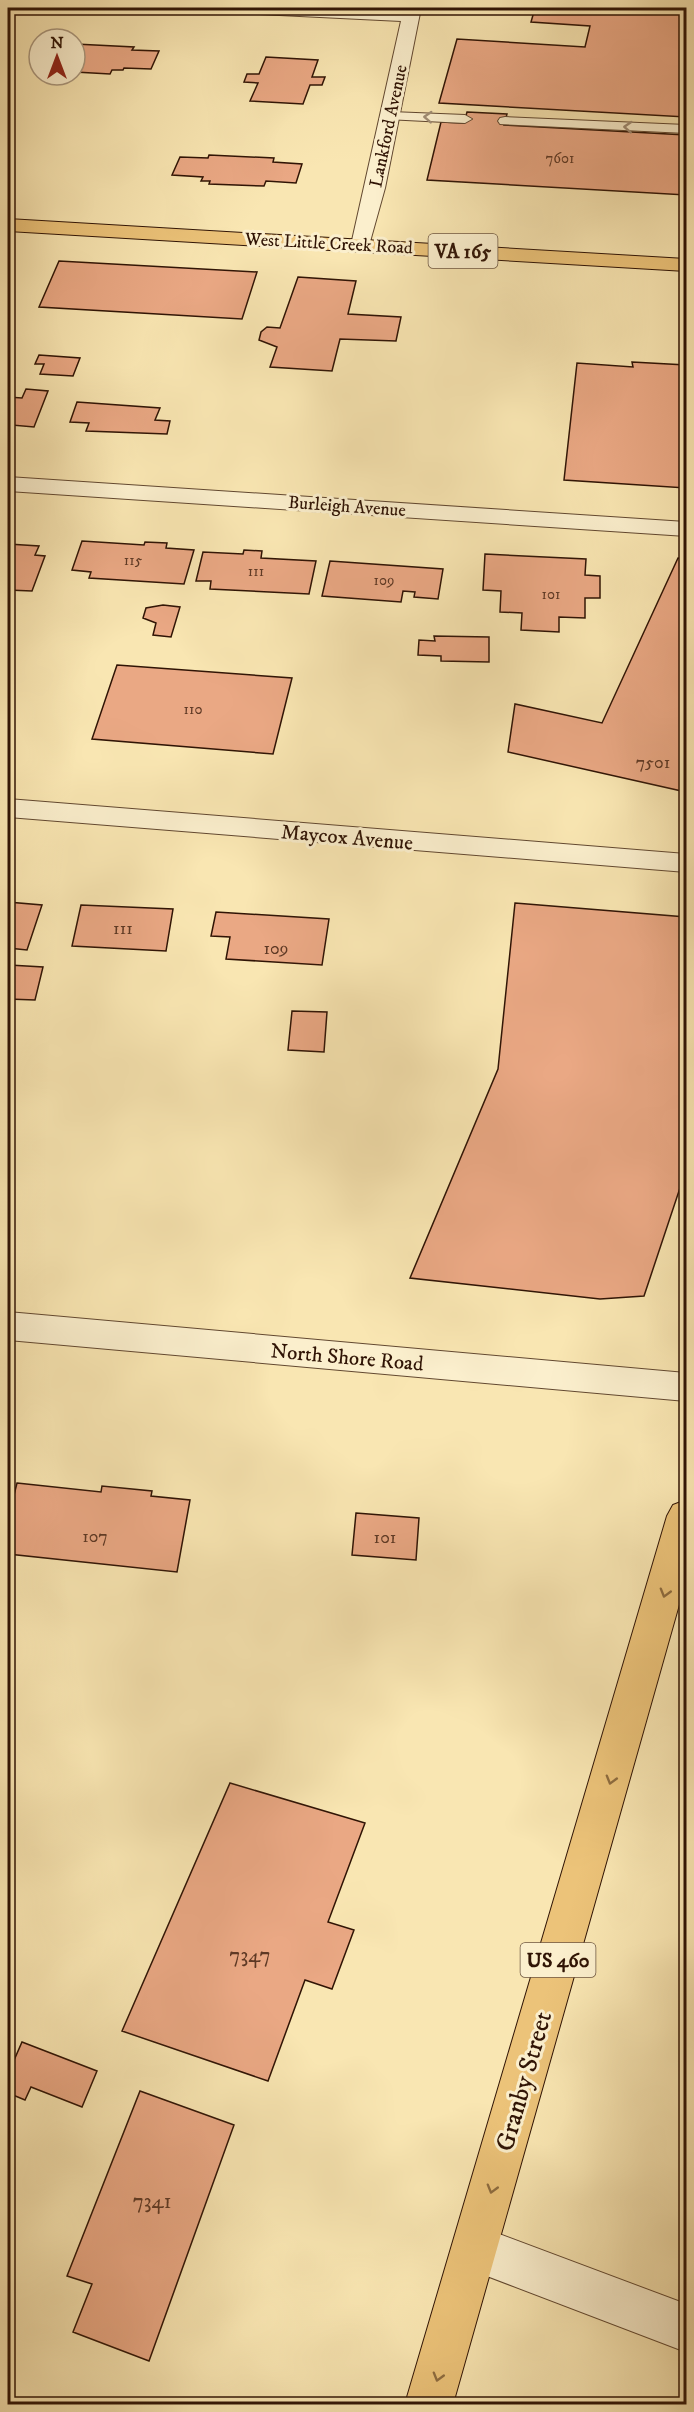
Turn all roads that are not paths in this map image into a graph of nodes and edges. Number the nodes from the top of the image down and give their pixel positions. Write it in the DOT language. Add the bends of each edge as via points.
graph roads {
  1 [pos="241,8"];
  2 [pos="411,12"];
  3 [pos="391,116"];
  4 [pos="465,119"];
  5 [pos="505,121"];
  6 [pos="687,129"];
  7 [pos="8,225"];
  8 [pos="362,245"];
  9 [pos="687,265"];
  10 [pos="8,484"];
  11 [pos="687,530"];
  12 [pos="8,808"];
  13 [pos="687,863"];
  14 [pos="8,1326"];
  15 [pos="687,1387"];
  16 [pos="687,1516"];
  17 [pos="475,2248"];
  18 [pos="687,2328"];
  19 [pos="429,2404"];
  1 -- 2 [label="street"];
  2 -- 3 [label="street, Lankford Avenue"];
  4 -- 3 [label="lane, one-way"];
  3 -- 8 [label="street, Lankford Avenue"];
  6 -- 5 [label="lane, one-way"];
  7 -- 8 [label="main road, West Little Creek Road / VA 165"];
  8 -- 9 [label="main road, West Little Creek Road / VA 165"];
  10 -- 11 [label="street, Burleigh Avenue"];
  12 -- 13 [label="street, Maycox Avenue"];
  14 -- 15 [label="street, North Shore Road"];
  16 -- 17 [label="main road, Granby Street / US 460, one-way"];
  17 -- 18 [label="street"];
  17 -- 19 [label="main road, Granby Street / US 460, one-way"];
}
